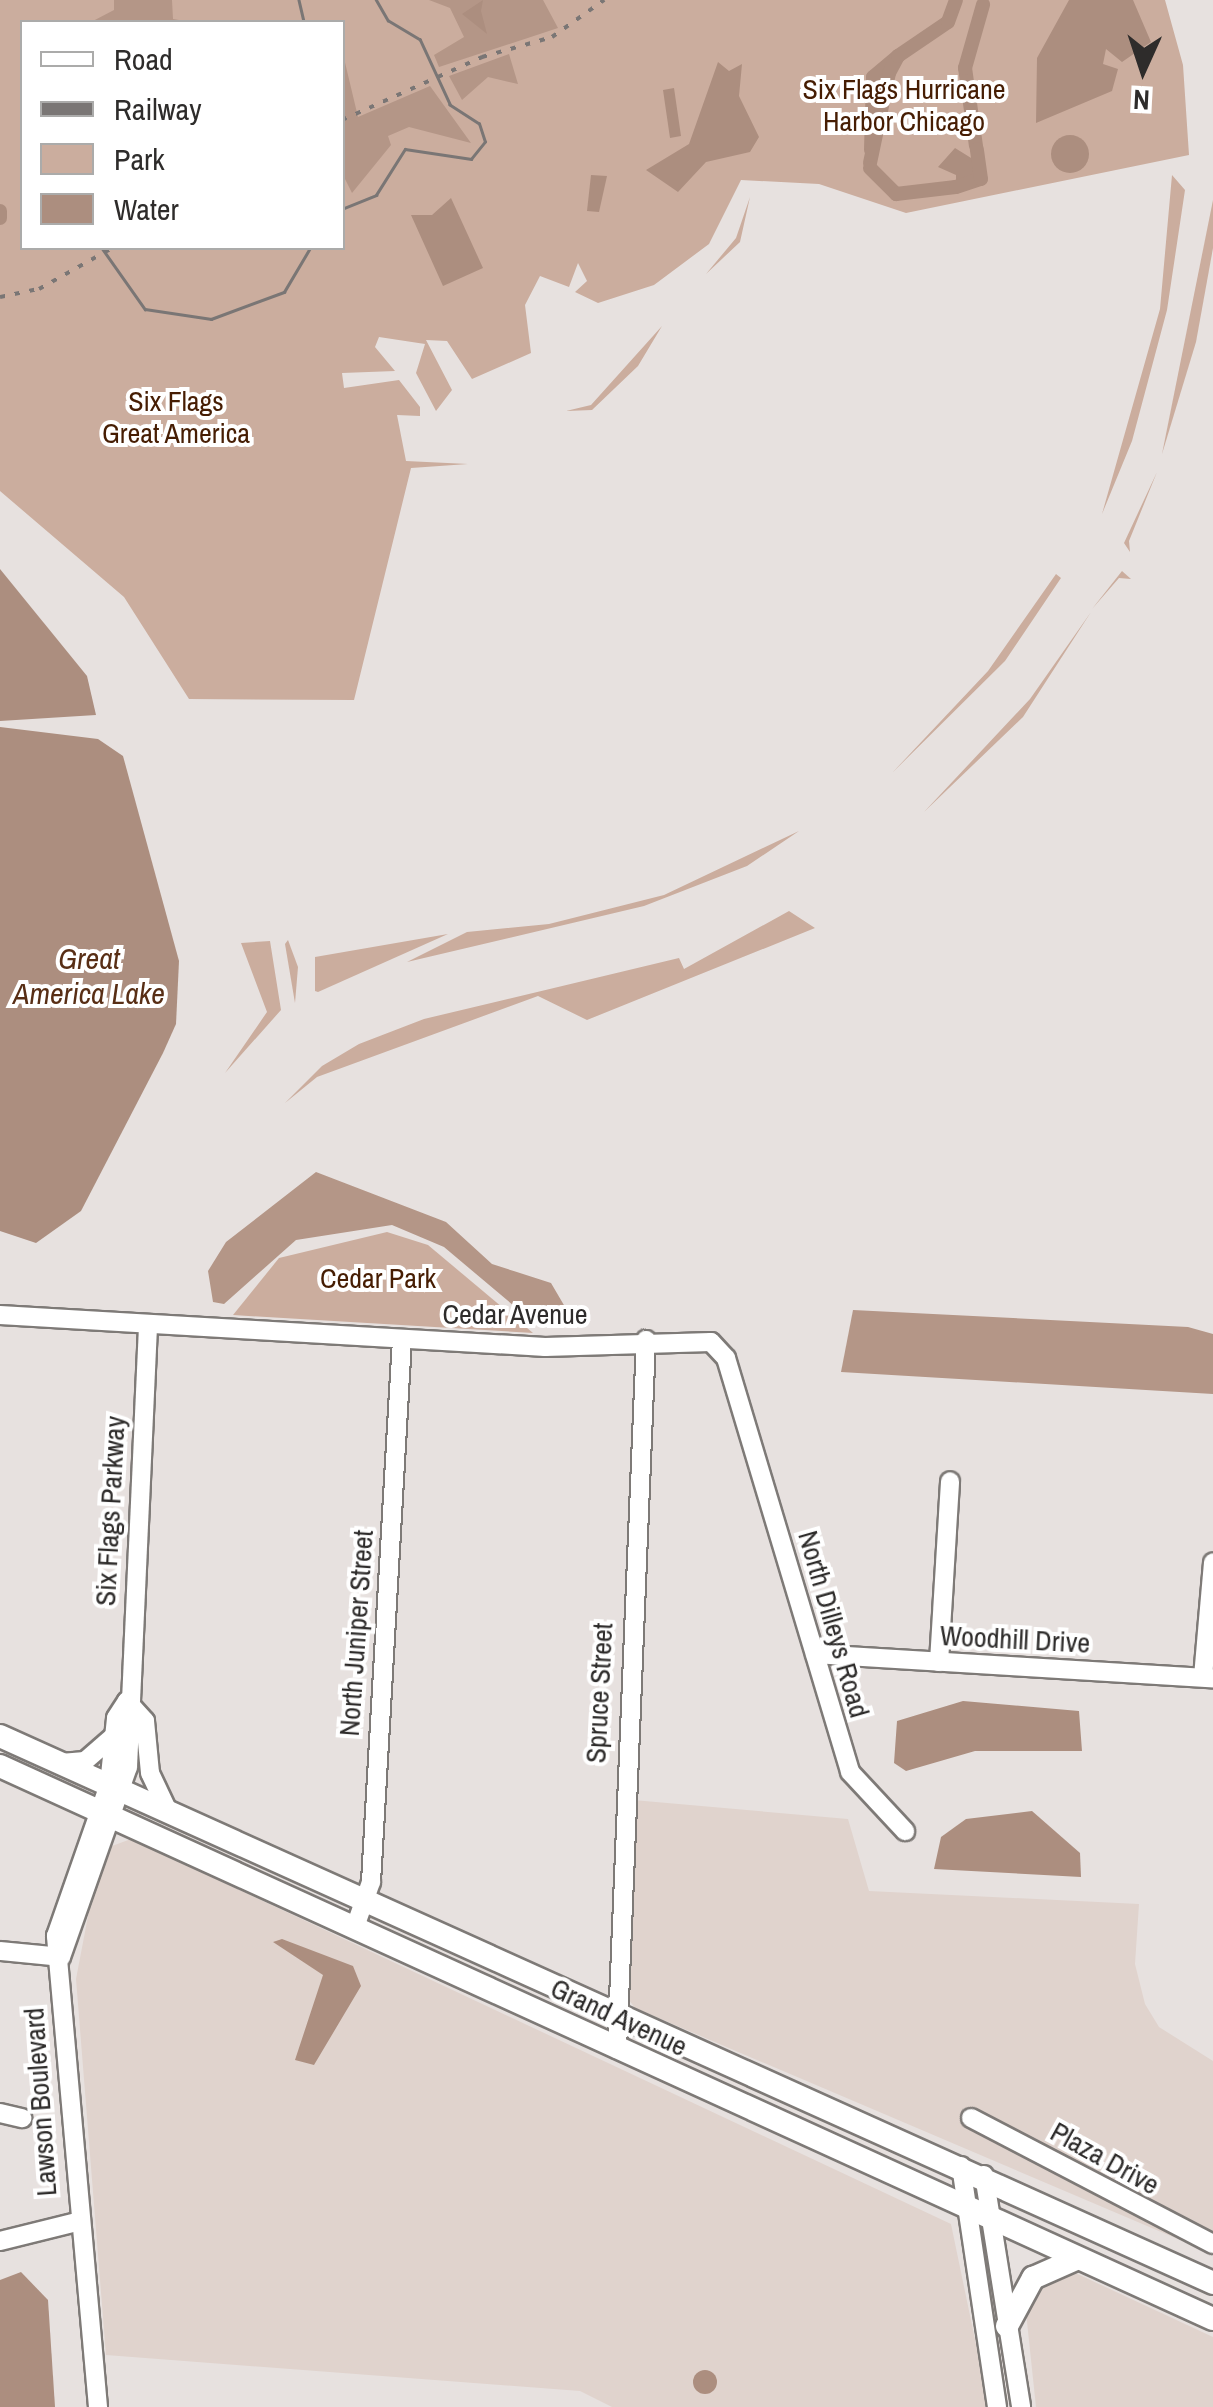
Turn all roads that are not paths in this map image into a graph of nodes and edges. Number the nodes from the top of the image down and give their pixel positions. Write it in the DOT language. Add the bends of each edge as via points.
graph roads {
  1 [pos="0,1315"];
  2 [pos="148,1324"];
  3 [pos="402,1340"];
  4 [pos="646,1340"];
  5 [pos="743,1412"];
  6 [pos="950,1481"];
  7 [pos="1213,1562"];
  8 [pos="815,1654"];
  9 [pos="938,1662"];
  10 [pos="1208,1677"];
  11 [pos="127,1701"];
  12 [pos="115,1735"];
  13 [pos="0,1736"];
  14 [pos="61,1763"];
  15 [pos="0,1766"];
  16 [pos="115,1788"];
  17 [pos="168,1811"];
  18 [pos="106,1815"];
  19 [pos="906,1831"];
  20 [pos="366,1899"];
  21 [pos="356,1927"];
  22 [pos="0,1951"];
  23 [pos="61,1957"];
  24 [pos="616,2014"];
  25 [pos="617,2049"];
  26 [pos="0,2113"];
  27 [pos="22,2118"];
  28 [pos="971,2118"];
  29 [pos="961,2166"];
  30 [pos="984,2175"];
  31 [pos="966,2207"];
  32 [pos="990,2217"];
  33 [pos="77,2222"];
  34 [pos="0,2241"];
  35 [pos="1213,2244"];
  36 [pos="1076,2260"];
  37 [pos="1213,2282"];
  38 [pos="1213,2319"];
  39 [pos="1007,2326"];
  40 [pos="98,2407"];
  41 [pos="997,2407"];
  42 [pos="1021,2407"];
  1 -- 2 [label="street, Cedar Avenue"];
  2 -- 3 [label="street, Cedar Avenue"];
  2 -- 11 [label="street, Six Flags Parkway"];
  3 -- 4 [label="street, Cedar Avenue" via="544,1347"];
  3 -- 20 [label="street, North Juniper Street"];
  4 -- 5 [label="street, Cedar Avenue" via="711,1342 726,1358"];
  4 -- 24 [label="street, Spruce Street"];
  5 -- 8 [label="street, North Dilleys Road"];
  6 -- 9 [label="street"];
  7 -- 10 [label="street"];
  8 -- 9 [label="street, Woodhill Drive"];
  8 -- 19 [label="street, North Dilleys Road" via="850,1772"];
  9 -- 10 [label="street, Woodhill Drive"];
  11 -- 12 [label="street, Six Flags Parkway"];
  11 -- 16 [label="street, Six Flags Parkway"];
  11 -- 17 [label="street, Six Flags Parkway" via="145,1721 150,1773"];
  12 -- 14 [label="street" via="85,1761"];
  12 -- 16 [label="street, Six Flags Parkway"];
  13 -- 14 [label="main road, Grand Avenue"];
  14 -- 16 [label="main road, Grand Avenue"];
  15 -- 18 [label="main road, Grand Avenue"];
  16 -- 17 [label="main road, Grand Avenue"];
  16 -- 18 [label="street, Lawson Boulevard"];
  17 -- 20 [label="main road, Grand Avenue"];
  18 -- 21 [label="main road, Grand Avenue"];
  18 -- 23 [label="street, Lawson Boulevard" via="60,1918"];
  20 -- 21 [label="street, North Juniper Street"];
  20 -- 24 [label="main road, Grand Avenue"];
  21 -- 25 [label="main road, Grand Avenue"];
  22 -- 23 [label="street"];
  23 -- 33 [label="street, Lawson Boulevard"];
  24 -- 25 [label="street, Spruce Street"];
  24 -- 29 [label="main road, Grand Avenue"];
  25 -- 31 [label="main road, Grand Avenue"];
  26 -- 27 [label="street"];
  28 -- 35 [label="street, Plaza Drive"];
  29 -- 30 [label="main road, Grand Avenue"];
  29 -- 31 [label="street"];
  30 -- 32 [label="street"];
  30 -- 37 [label="main road, Grand Avenue"];
  31 -- 32 [label="main road, Grand Avenue"];
  31 -- 41 [label="street"];
  32 -- 36 [label="main road, Grand Avenue"];
  32 -- 39 [label="street"];
  33 -- 34 [label="street, Lawson Boulevard"];
  33 -- 40 [label="street"];
  36 -- 38 [label="main road, Grand Avenue"];
  36 -- 39 [label="main road" via="1032,2278"];
  39 -- 42 [label="street"];
}
